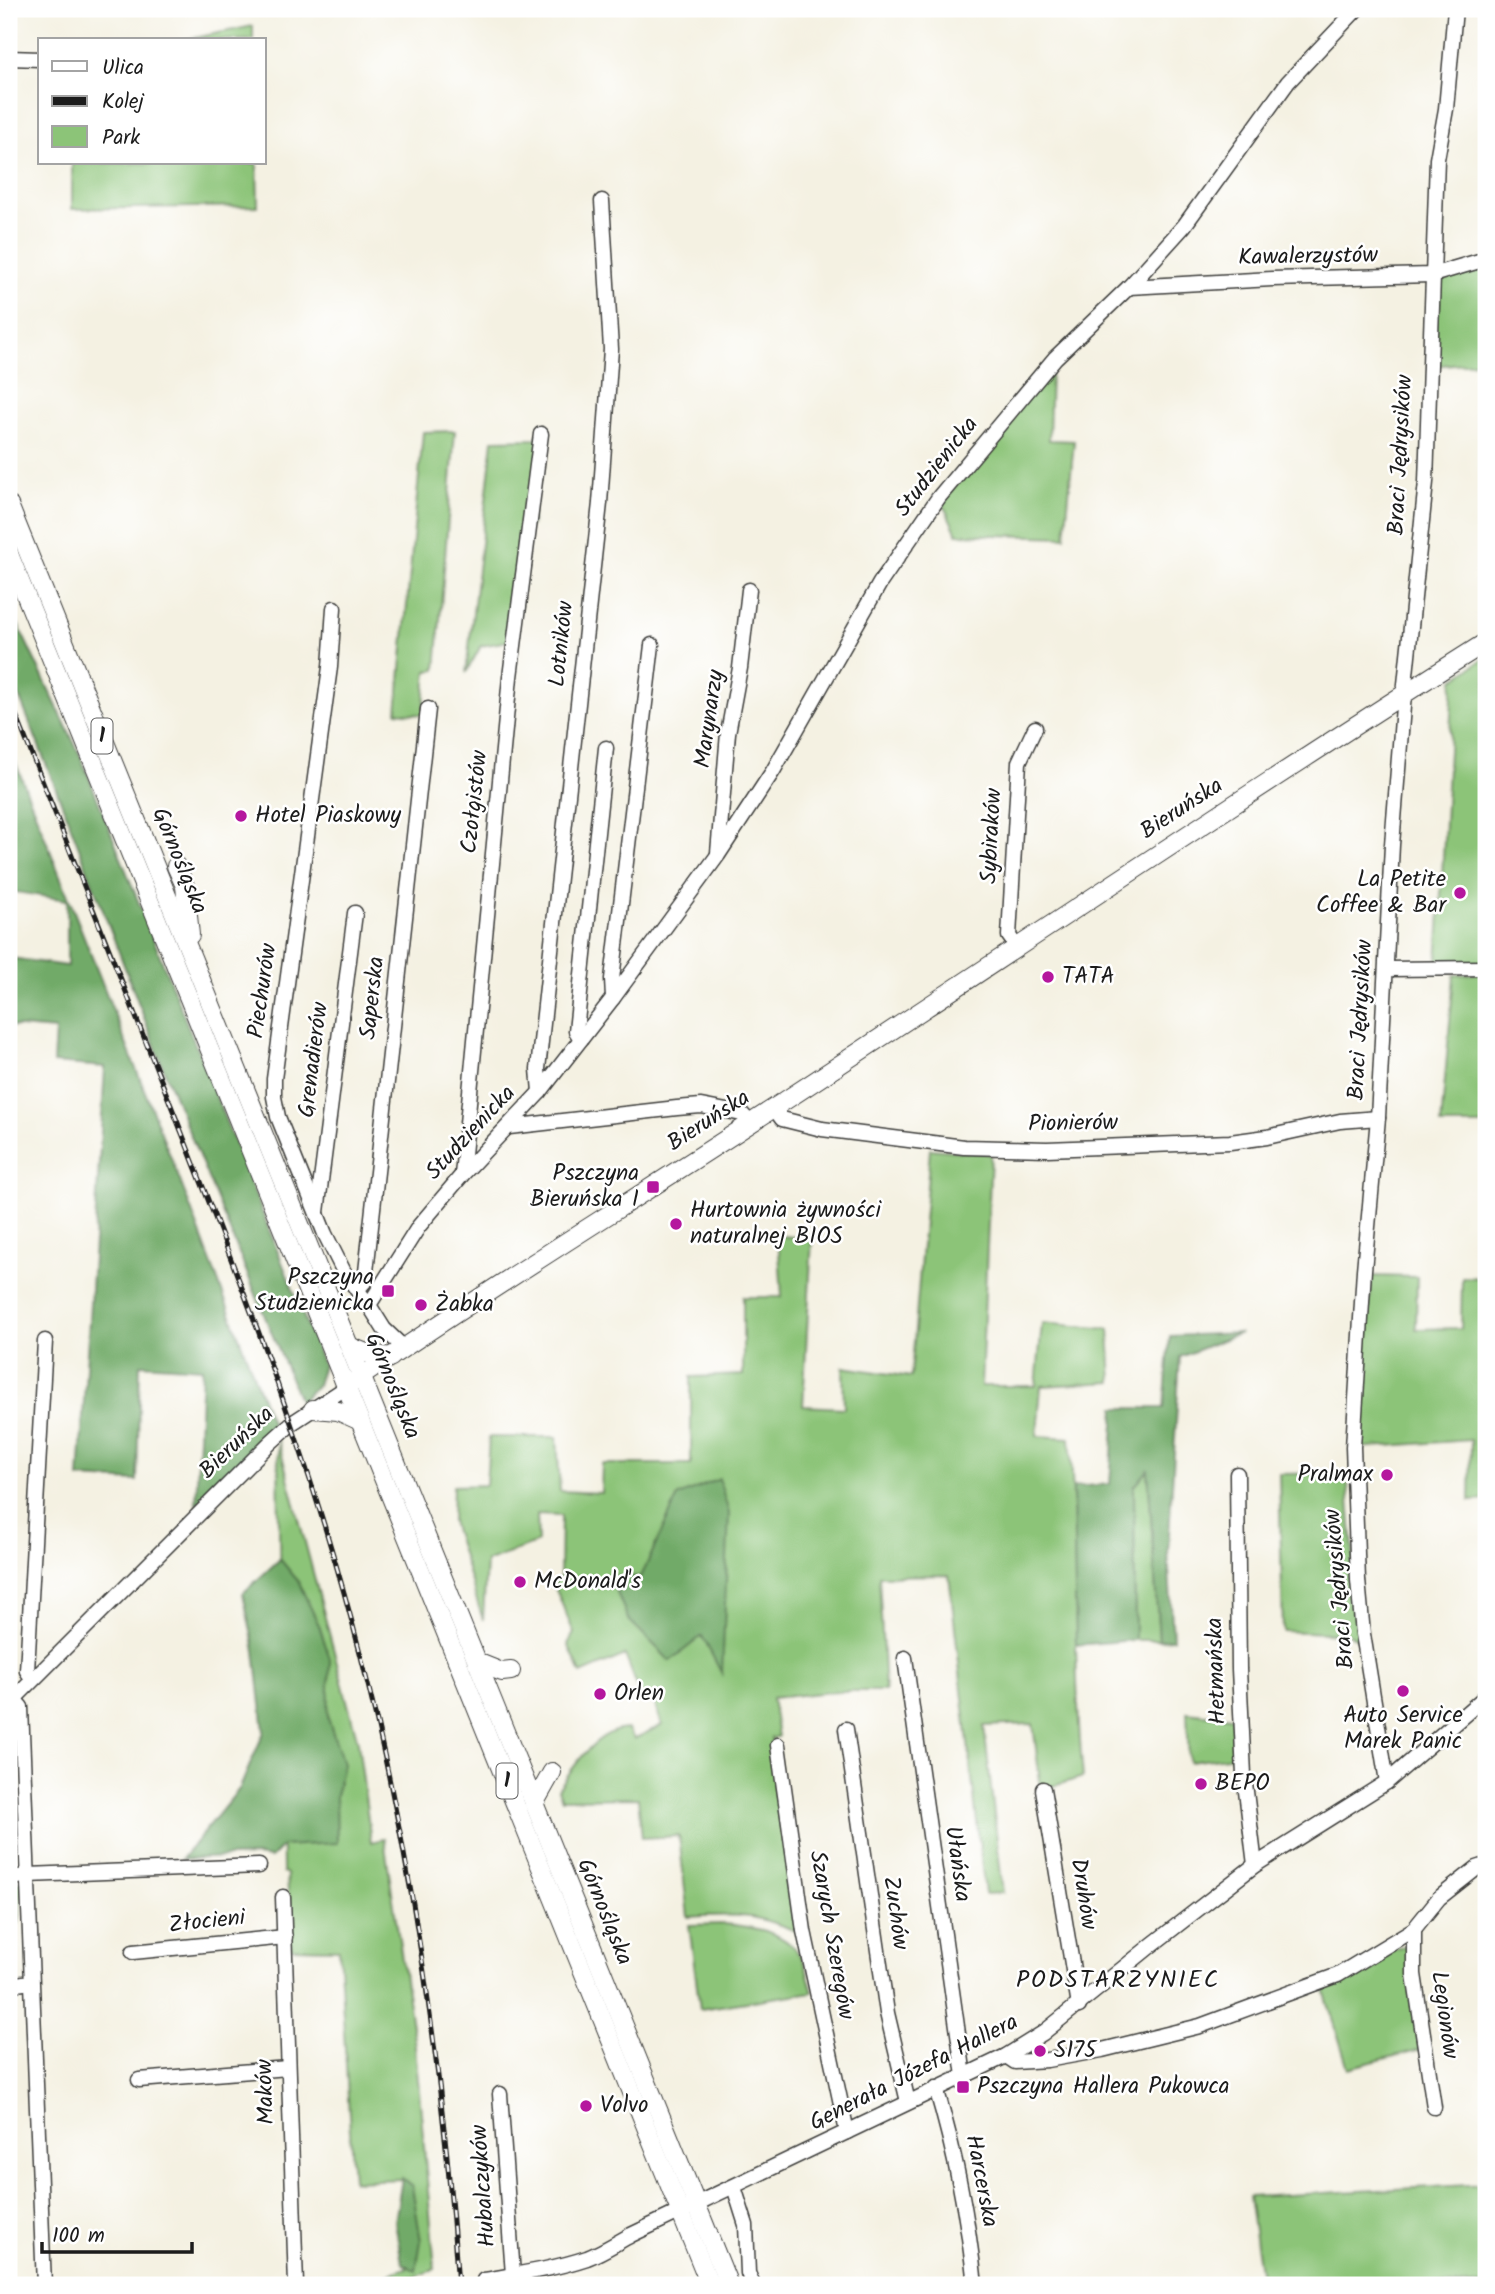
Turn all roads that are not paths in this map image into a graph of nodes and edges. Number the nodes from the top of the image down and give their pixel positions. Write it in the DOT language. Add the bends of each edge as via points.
graph roads {
  1 [pos="1357,9"];
  2 [pos="1455,9"];
  3 [pos="9,58"];
  4 [pos="38,59"];
  5 [pos="602,201"];
  6 [pos="1486,258"];
  7 [pos="1432,275"];
  8 [pos="1129,287"];
  9 [pos="541,434"];
  10 [pos="9,505"];
  11 [pos="9,554"];
  12 [pos="749,590"];
  13 [pos="334,608"];
  14 [pos="1486,642"];
  15 [pos="652,645"];
  16 [pos="1404,694"];
  17 [pos="428,709"];
  18 [pos="1035,728"];
  19 [pos="606,748"];
  20 [pos="718,855"];
  21 [pos="176,866"];
  22 [pos="355,913"];
  23 [pos="1017,947"];
  24 [pos="195,966"];
  25 [pos="1387,968"];
  26 [pos="1486,968"];
  27 [pos="613,998"];
  28 [pos="581,1039"];
  29 [pos="540,1092"];
  30 [pos="774,1108"];
  31 [pos="1378,1118"];
  32 [pos="750,1123"];
  33 [pos="509,1128"];
  34 [pos="461,1175"];
  35 [pos="317,1214"];
  36 [pos="357,1290"];
  37 [pos="369,1305"];
  38 [pos="45,1342"];
  39 [pos="349,1346"];
  40 [pos="398,1352"];
  41 [pos="354,1382"];
  42 [pos="313,1409"];
  43 [pos="360,1421"];
  44 [pos="1237,1474"];
  45 [pos="905,1658"];
  46 [pos="477,1662"];
  47 [pos="511,1671"];
  48 [pos="33,1679"];
  49 [pos="1486,1696"];
  50 [pos="11,1702"];
  51 [pos="846,1729"];
  52 [pos="778,1745"];
  53 [pos="552,1772"];
  54 [pos="1387,1782"];
  55 [pos="1043,1789"];
  56 [pos="534,1804"];
  57 [pos="1255,1865"];
  58 [pos="1486,1865"];
  59 [pos="259,1866"];
  60 [pos="28,1875"];
  61 [pos="9,1879"];
  62 [pos="283,1897"];
  63 [pos="1414,1929"];
  64 [pos="285,1937"];
  65 [pos="133,1952"];
  66 [pos="31,1982"];
  67 [pos="9,1985"];
  68 [pos="1079,2006"];
  69 [pos="1006,2056"];
  70 [pos="288,2067"];
  71 [pos="964,2076"];
  72 [pos="139,2080"];
  73 [pos="936,2088"];
  74 [pos="500,2094"];
  75 [pos="908,2102"];
  76 [pos="1434,2107"];
  77 [pos="847,2132"];
  78 [pos="734,2187"];
  79 [pos="689,2209"];
  80 [pos="513,2275"];
  81 [pos="484,2280"];
  82 [pos="44,2285"];
  83 [pos="296,2285"];
  84 [pos="710,2285"];
  85 [pos="730,2285"];
  86 [pos="753,2285"];
  87 [pos="975,2285"];
  1 -- 8 [label="street, Studzienicka" via="1288,82 1184,226"];
  2 -- 7 [label="street, Braci Jędrysików" via="1437,159"];
  3 -- 4 [label="street"];
  5 -- 29 [label="street, Lotników" via="611,349 600,503 538,1069"];
  6 -- 7 [label="street, Kawalerzystów"];
  7 -- 8 [label="street, Kawalerzystów"];
  7 -- 16 [label="street, Braci Jędrysików" via="1426,482"];
  8 -- 20 [label="street, Studzienicka" via="1055,358 939,498 880,583 773,771"];
  9 -- 34 [label="street, Czołgistów" via="510,677"];
  10 -- 24 [label="main road, Górnośląska / 1"];
  11 -- 41 [label="main road, Górnośląska / 1"];
  12 -- 20 [label="street, Marynarzy" via="728,733"];
  13 -- 35 [label="street, Piechurów" via="274,1079 278,1117"];
  14 -- 16 [label="main road, Bieruńska"];
  15 -- 27 [label="street"];
  16 -- 23 [label="main road, Bieruńska"];
  16 -- 25 [label="street, Braci Jędrysików"];
  17 -- 36 [label="street, Saperska" via="365,1281"];
  18 -- 23 [label="street, Sybiraków" via="1019,762 1010,936"];
  19 -- 28 [label="street" via="576,1031"];
  20 -- 27 [label="street, Studzienicka"];
  21 -- 24 [label="main road" via="185,886"];
  22 -- 35 [label="street, Grenadierów"];
  23 -- 30 [label="main road, Bieruńska"];
  24 -- 39 [label="main road, Górnośląska / 1"];
  25 -- 26 [label="street"];
  25 -- 31 [label="street, Braci Jędrysików"];
  27 -- 28 [label="street, Studzienicka"];
  28 -- 29 [label="street, Studzienicka"];
  29 -- 33 [label="street, Studzienicka"];
  30 -- 31 [label="street, Pionierów" via="782,1119 822,1129 1004,1148 1230,1142"];
  30 -- 32 [label="main road, Bieruńska"];
  31 -- 54 [label="street, Braci Jędrysików" via="1353,1447 1362,1620"];
  32 -- 33 [label="street" via="742,1114 701,1106"];
  32 -- 40 [label="main road, Bieruńska"];
  33 -- 34 [label="street, Studzienicka"];
  34 -- 37 [label="street, Studzienicka" via="419,1226"];
  35 -- 36 [label="street, Piechurów"];
  36 -- 37 [label="street, Piechurów"];
  37 -- 40 [label="street, Piechurów"];
  38 -- 48 [label="street" via="27,1671"];
  39 -- 40 [label="main road" via="369,1353"];
  39 -- 41 [label="main road, Górnośląska / 1"];
  40 -- 41 [label="main road, Bieruńska"];
  41 -- 42 [label="street, Bieruńska"];
  41 -- 43 [label="main road, Górnośląska / 1"];
  41 -- 46 [label="main road, Górnośląska / 1"];
  42 -- 43 [label="main road" via="338,1411"];
  42 -- 48 [label="street, Bieruńska" via="270,1443"];
  43 -- 79 [label="main road, Górnośląska / 1"];
  44 -- 57 [label="street, Hetmańska" via="1239,1669 1244,1775"];
  45 -- 71 [label="street, Ułańska"];
  46 -- 47 [label="main road"];
  46 -- 56 [label="main road, Górnośląska / 1"];
  48 -- 50 [label="street, Bieruńska"];
  49 -- 54 [label="street, Generała Józefa Hallera"];
  50 -- 60 [label="street" via="21,1706"];
  51 -- 75 [label="street, Zuchów" via="887,2013"];
  52 -- 77 [label="street, Szarych Szeregów" via="804,1931"];
  53 -- 56 [label="main road"];
  54 -- 57 [label="street, Generała Józefa Hallera"];
  55 -- 68 [label="street, Druhów"];
  56 -- 79 [label="main road, Górnośląska / 1"];
  57 -- 68 [label="street, Generała Józefa Hallera"];
  58 -- 63 [label="street" via="1439,1898"];
  59 -- 60 [label="street"];
  60 -- 61 [label="street"];
  60 -- 66 [label="street"];
  62 -- 64 [label="street, Maków"];
  63 -- 69 [label="street" via="1338,1975 1200,2026 1047,2060 1015,2062"];
  63 -- 76 [label="street, Legionów" via="1414,1974"];
  64 -- 65 [label="street, Złocieni"];
  64 -- 70 [label="street, Maków"];
  66 -- 67 [label="street"];
  66 -- 82 [label="street"];
  68 -- 69 [label="street, Generała Józefa Hallera"];
  69 -- 71 [label="street, Generała Józefa Hallera"];
  70 -- 72 [label="street"];
  70 -- 83 [label="street, Maków"];
  71 -- 73 [label="street, Generała Józefa Hallera"];
  73 -- 75 [label="street, Generała Józefa Hallera"];
  73 -- 87 [label="street, Harcerska" via="953,2148"];
  74 -- 80 [label="street, Hubalczyków"];
  75 -- 77 [label="street, Generała Józefa Hallera"];
  77 -- 78 [label="street, Generała Józefa Hallera"];
  78 -- 79 [label="street, Generała Józefa Hallera"];
  78 -- 86 [label="street" via="746,2225 748,2273"];
  79 -- 80 [label="street, Generała Józefa Hallera" via="587,2258"];
  79 -- 84 [label="main road, Górnośląska / 1"];
  79 -- 85 [label="main road, Górnośląska / 1"];
  80 -- 81 [label="street, Generała Józefa Hallera"];
}
